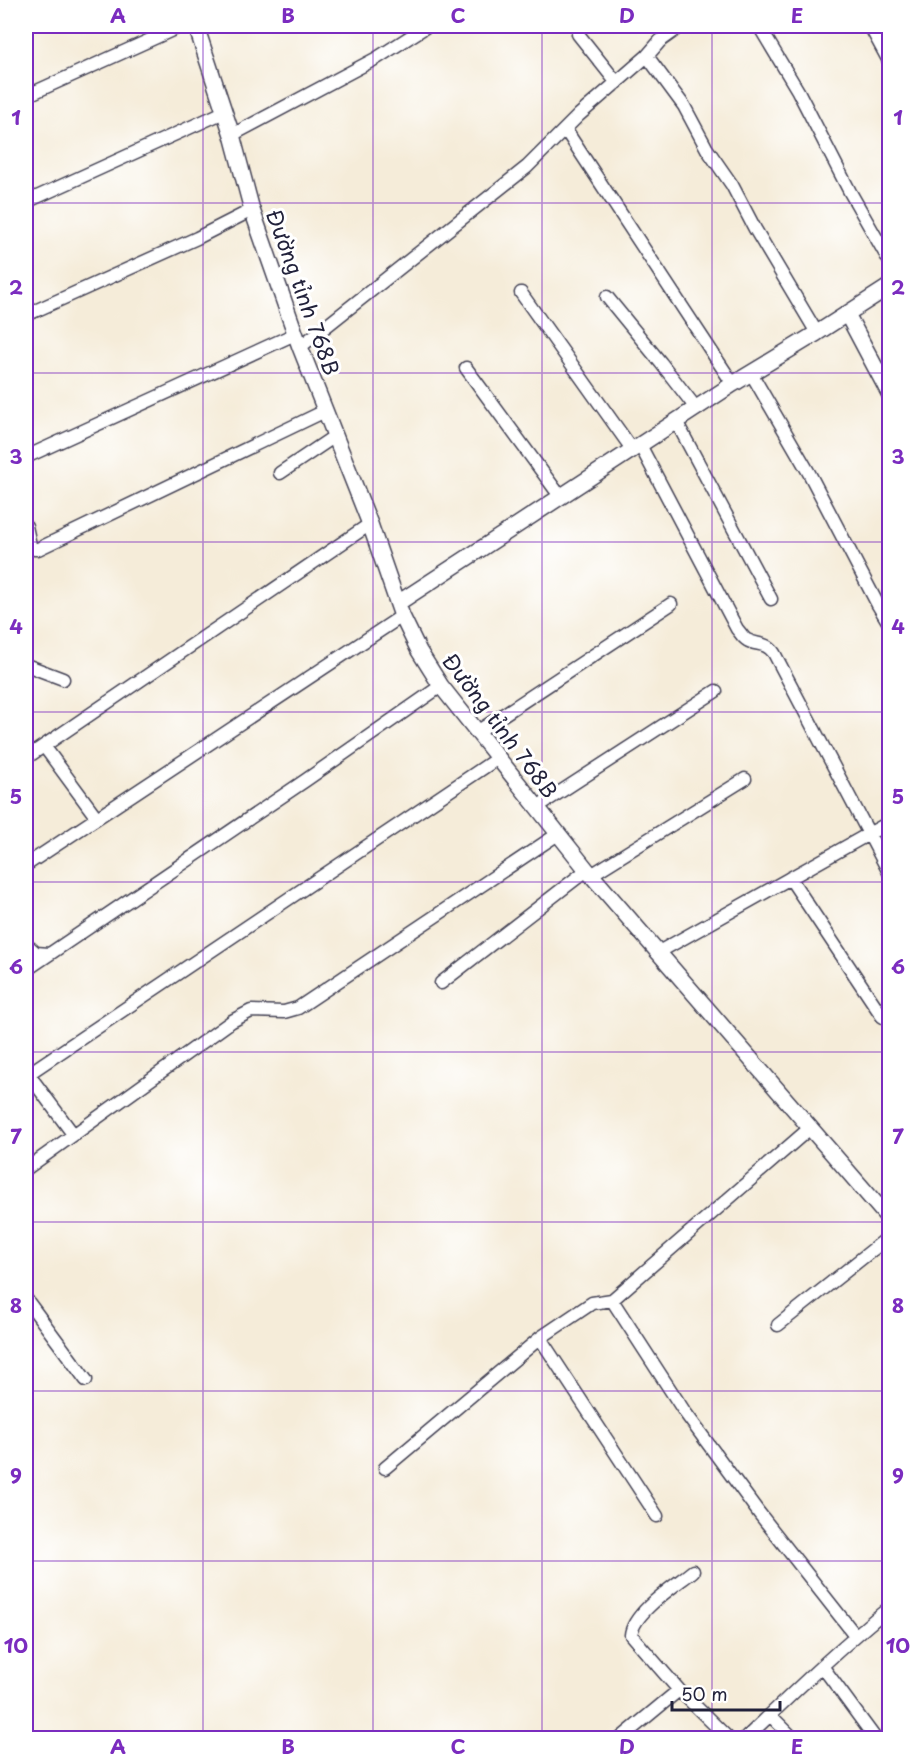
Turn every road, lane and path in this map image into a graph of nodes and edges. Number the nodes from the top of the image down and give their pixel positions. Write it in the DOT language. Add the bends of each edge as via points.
graph roads {
  1 [pos="181,26"];
  2 [pos="196,26"];
  3 [pos="427,26"];
  4 [pos="681,26"];
  5 [pos="759,26"];
  6 [pos="870,26"];
  7 [pos="579,34"];
  8 [pos="647,56"];
  9 [pos="890,63"];
  10 [pos="617,83"];
  11 [pos="26,96"];
  12 [pos="224,112"];
  13 [pos="565,129"];
  14 [pos="232,135"];
  15 [pos="26,202"];
  16 [pos="252,210"];
  17 [pos="890,262"];
  18 [pos="890,286"];
  19 [pos="522,293"];
  20 [pos="607,297"];
  21 [pos="846,314"];
  22 [pos="26,315"];
  23 [pos="817,333"];
  24 [pos="297,340"];
  25 [pos="466,368"];
  26 [pos="751,373"];
  27 [pos="733,384"];
  28 [pos="890,395"];
  29 [pos="696,408"];
  30 [pos="325,411"];
  31 [pos="676,421"];
  32 [pos="335,436"];
  33 [pos="636,447"];
  34 [pos="26,457"];
  35 [pos="280,473"];
  36 [pos="560,496"];
  37 [pos="370,525"];
  38 [pos="26,526"];
  39 [pos="771,599"];
  40 [pos="671,604"];
  41 [pos="400,610"];
  42 [pos="890,625"];
  43 [pos="26,665"];
  44 [pos="63,678"];
  45 [pos="441,686"];
  46 [pos="716,691"];
  47 [pos="477,732"];
  48 [pos="44,746"];
  49 [pos="26,758"];
  50 [pos="498,758"];
  51 [pos="745,779"];
  52 [pos="537,807"];
  53 [pos="97,818"];
  54 [pos="890,822"];
  55 [pos="558,834"];
  56 [pos="868,834"];
  57 [pos="26,865"];
  58 [pos="589,873"];
  59 [pos="890,874"];
  60 [pos="790,878"];
  61 [pos="26,944"];
  62 [pos="657,953"];
  63 [pos="49,954"];
  64 [pos="26,970"];
  65 [pos="441,983"];
  66 [pos="890,1018"];
  67 [pos="27,1073"];
  68 [pos="810,1128"];
  69 [pos="72,1134"];
  70 [pos="26,1169"];
  71 [pos="890,1220"];
  72 [pos="890,1236"];
  73 [pos="26,1299"];
  74 [pos="612,1300"];
  75 [pos="778,1325"];
  76 [pos="540,1338"];
  77 [pos="86,1380"];
  78 [pos="385,1468"];
  79 [pos="657,1516"];
  80 [pos="693,1571"];
  81 [pos="890,1607"];
  82 [pos="855,1635"];
  83 [pos="822,1666"];
  84 [pos="679,1690"];
  85 [pos="770,1715"];
  86 [pos="621,1738"];
  87 [pos="728,1738"];
  88 [pos="747,1738"];
  89 [pos="794,1738"];
  90 [pos="875,1738"];
  1 -- 11 [label="street"];
  2 -- 12 [label="street, Đường tỉnh 768B"];
  3 -- 14 [label="street" via="377,58"];
  4 -- 8 [label="street"];
  5 -- 17 [label="street"];
  6 -- 9 [label="street"];
  7 -- 10 [label="street"];
  8 -- 10 [label="street"];
  8 -- 23 [label="street" via="684,106"];
  10 -- 13 [label="street"];
  12 -- 14 [label="street, Đường tỉnh 768B"];
  12 -- 15 [label="street"];
  13 -- 24 [label="street" via="528,167"];
  13 -- 27 [label="street"];
  14 -- 16 [label="street, Đường tỉnh 768B"];
  16 -- 22 [label="street"];
  16 -- 24 [label="street, Đường tỉnh 768B"];
  18 -- 21 [label="street"];
  19 -- 33 [label="street"];
  20 -- 29 [label="street"];
  21 -- 23 [label="street"];
  21 -- 28 [label="street"];
  23 -- 26 [label="street"];
  24 -- 30 [label="street, Đường tỉnh 768B"];
  24 -- 34 [label="street"];
  25 -- 36 [label="street"];
  26 -- 27 [label="street"];
  26 -- 42 [label="street"];
  27 -- 29 [label="street"];
  29 -- 31 [label="street"];
  30 -- 32 [label="street, Đường tỉnh 768B"];
  30 -- 38 [label="street" via="38,549 30,545"];
  31 -- 33 [label="street"];
  31 -- 39 [label="street"];
  32 -- 35 [label="street"];
  32 -- 37 [label="street, Đường tỉnh 768B"];
  33 -- 36 [label="street"];
  33 -- 56 [label="street" via="736,629 748,641 770,647 774,653"];
  36 -- 41 [label="street"];
  37 -- 41 [label="street, Đường tỉnh 768B"];
  37 -- 48 [label="street"];
  40 -- 47 [label="street"];
  41 -- 45 [label="street, Đường tỉnh 768B"];
  41 -- 53 [label="street"];
  43 -- 44 [label="street"];
  45 -- 47 [label="street, Đường tỉnh 768B"];
  45 -- 63 [label="street"];
  46 -- 52 [label="street"];
  47 -- 50 [label="street, Đường tỉnh 768B"];
  48 -- 49 [label="street"];
  48 -- 53 [label="street"];
  50 -- 52 [label="street, Đường tỉnh 768B"];
  50 -- 67 [label="street"];
  51 -- 58 [label="street"];
  52 -- 55 [label="street, Đường tỉnh 768B"];
  53 -- 57 [label="street"];
  54 -- 56 [label="street"];
  55 -- 58 [label="street, Đường tỉnh 768B"];
  55 -- 69 [label="street" via="298,1008 284,1012 251,1011 232,1021"];
  56 -- 59 [label="street"];
  56 -- 60 [label="street"];
  58 -- 62 [label="street, Đường tỉnh 768B"];
  58 -- 65 [label="street"];
  60 -- 62 [label="street"];
  60 -- 66 [label="street" via="882,1016"];
  61 -- 63 [label="street" via="36,952"];
  62 -- 68 [label="street, Đường tỉnh 768B"];
  63 -- 64 [label="street"];
  67 -- 69 [label="street"];
  68 -- 71 [label="street, Đường tỉnh 768B"];
  68 -- 74 [label="street"];
  69 -- 70 [label="street"];
  72 -- 75 [label="street"];
  73 -- 77 [label="street"];
  74 -- 76 [label="street" via="592,1303"];
  74 -- 82 [label="street" via="684,1411"];
  76 -- 78 [label="street"];
  76 -- 79 [label="street"];
  80 -- 84 [label="street" via="648,1607 633,1624 631,1635"];
  81 -- 82 [label="street"];
  82 -- 83 [label="street"];
  83 -- 85 [label="street"];
  83 -- 90 [label="street"];
  84 -- 86 [label="street"];
  84 -- 87 [label="street"];
  85 -- 88 [label="street"];
  85 -- 89 [label="street"];
}
